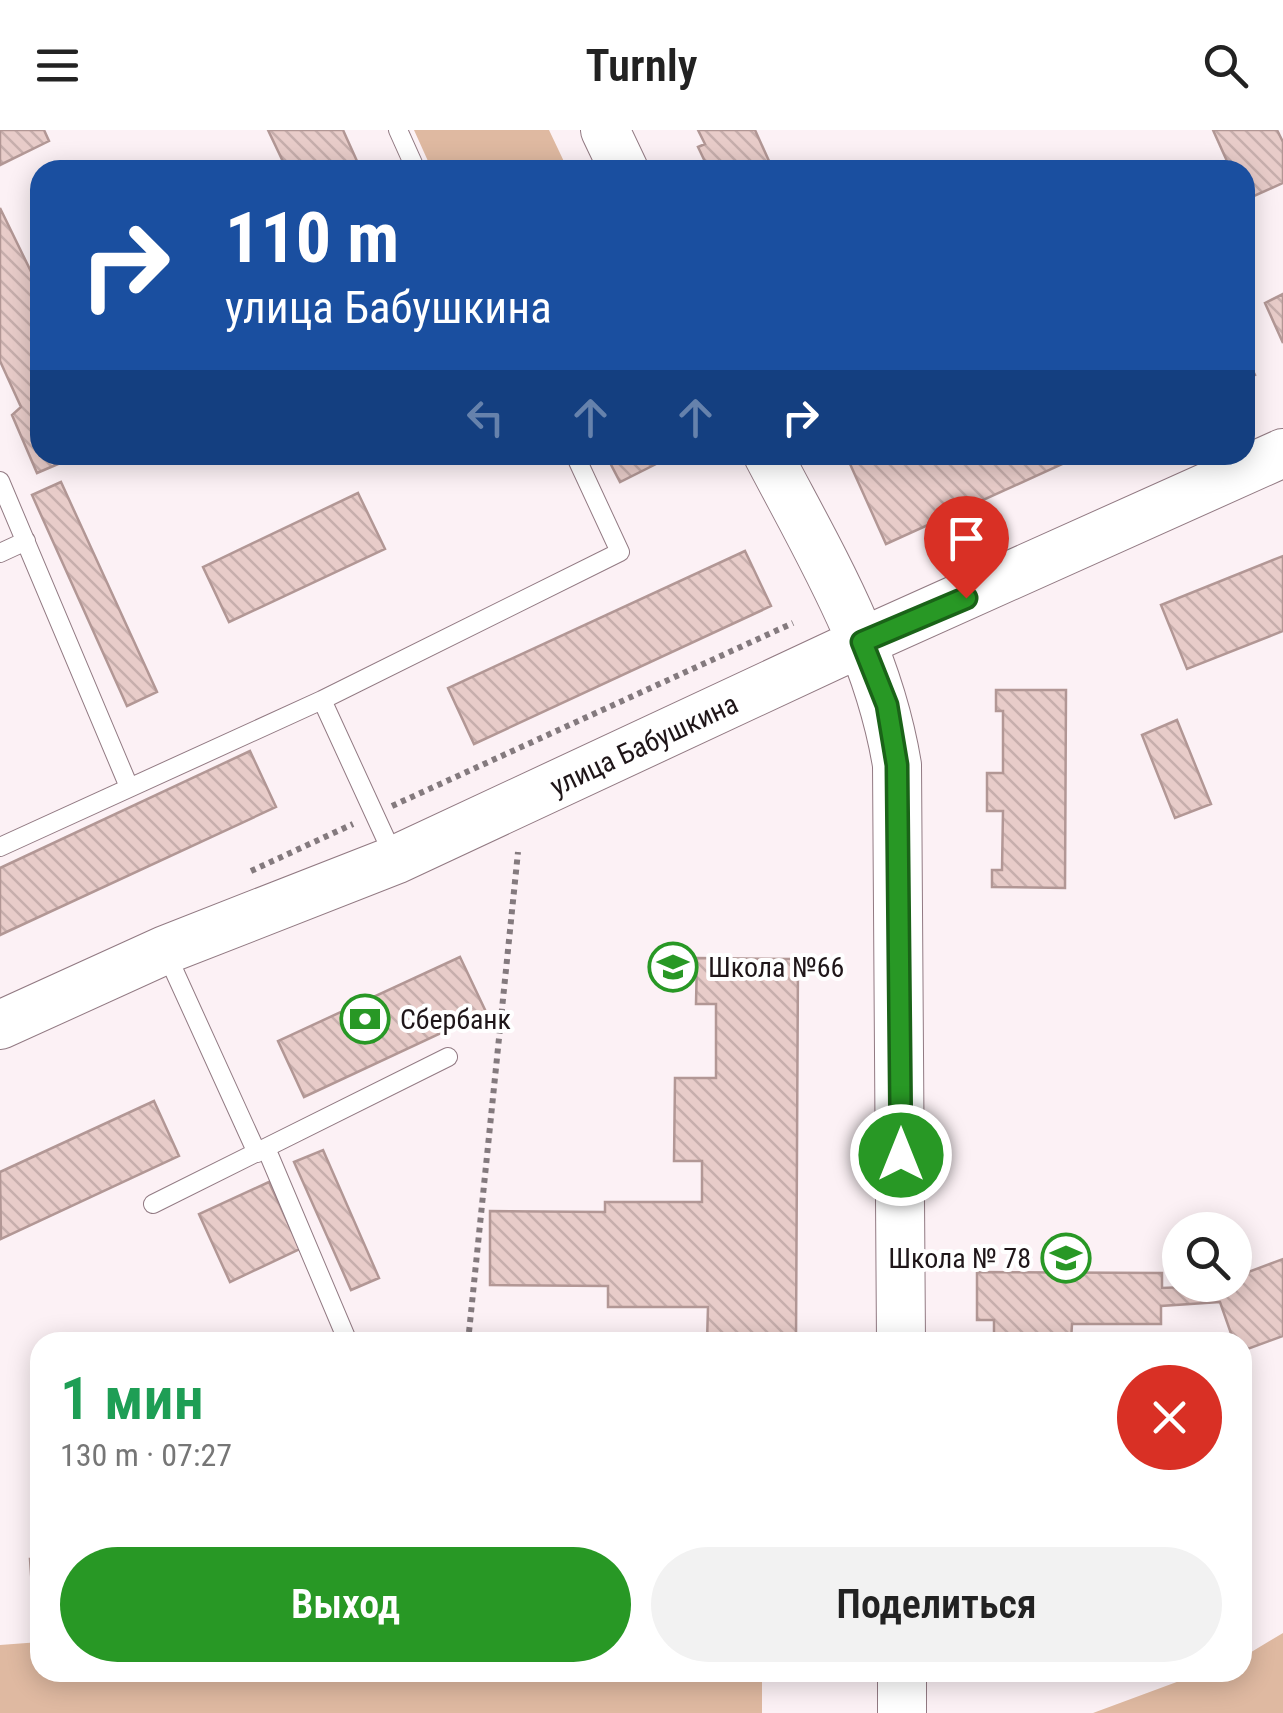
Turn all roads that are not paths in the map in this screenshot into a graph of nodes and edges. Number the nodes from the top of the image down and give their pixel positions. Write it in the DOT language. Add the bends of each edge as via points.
graph roads {
  1 [pos="398,130"];
  2 [pos="605,130"];
  3 [pos="412,160"];
  4 [pos="619,160"];
  5 [pos="1283,454"];
  6 [pos="580,465"];
  7 [pos="773,465"];
  8 [pos="0,481"];
  9 [pos="26,540"];
  10 [pos="0,553"];
  11 [pos="862,642"];
  12 [pos="322,700"];
  13 [pos="129,787"];
  14 [pos="0,847"];
  15 [pos="395,860"];
  16 [pos="165,950"];
  17 [pos="0,1024"];
  18 [pos="448,1058"];
  19 [pos="262,1150"];
  20 [pos="153,1204"];
  21 [pos="344,1332"];
  22 [pos="901,1332"];
  23 [pos="902,1682"];
  24 [pos="902,1713"];
  1 -- 3 [label="lane"];
  2 -- 4 [label="street"];
  5 -- 11 [label="street, улица Бабушкина"];
  6 -- 12 [label="lane" via="620,552"];
  7 -- 11 [label="street"];
  8 -- 9 [label="lane"];
  9 -- 10 [label="lane"];
  9 -- 13 [label="lane"];
  11 -- 15 [label="street, улица Бабушкина"];
  11 -- 22 [label="street" via="887,705 897,765"];
  12 -- 13 [label="lane"];
  12 -- 15 [label="lane"];
  13 -- 14 [label="lane"];
  15 -- 16 [label="street, улица Бабушкина"];
  16 -- 17 [label="street, улица Бабушкина"];
  16 -- 19 [label="lane"];
  18 -- 19 [label="lane"];
  19 -- 20 [label="lane"];
  19 -- 21 [label="lane"];
  23 -- 24 [label="street"];
}
